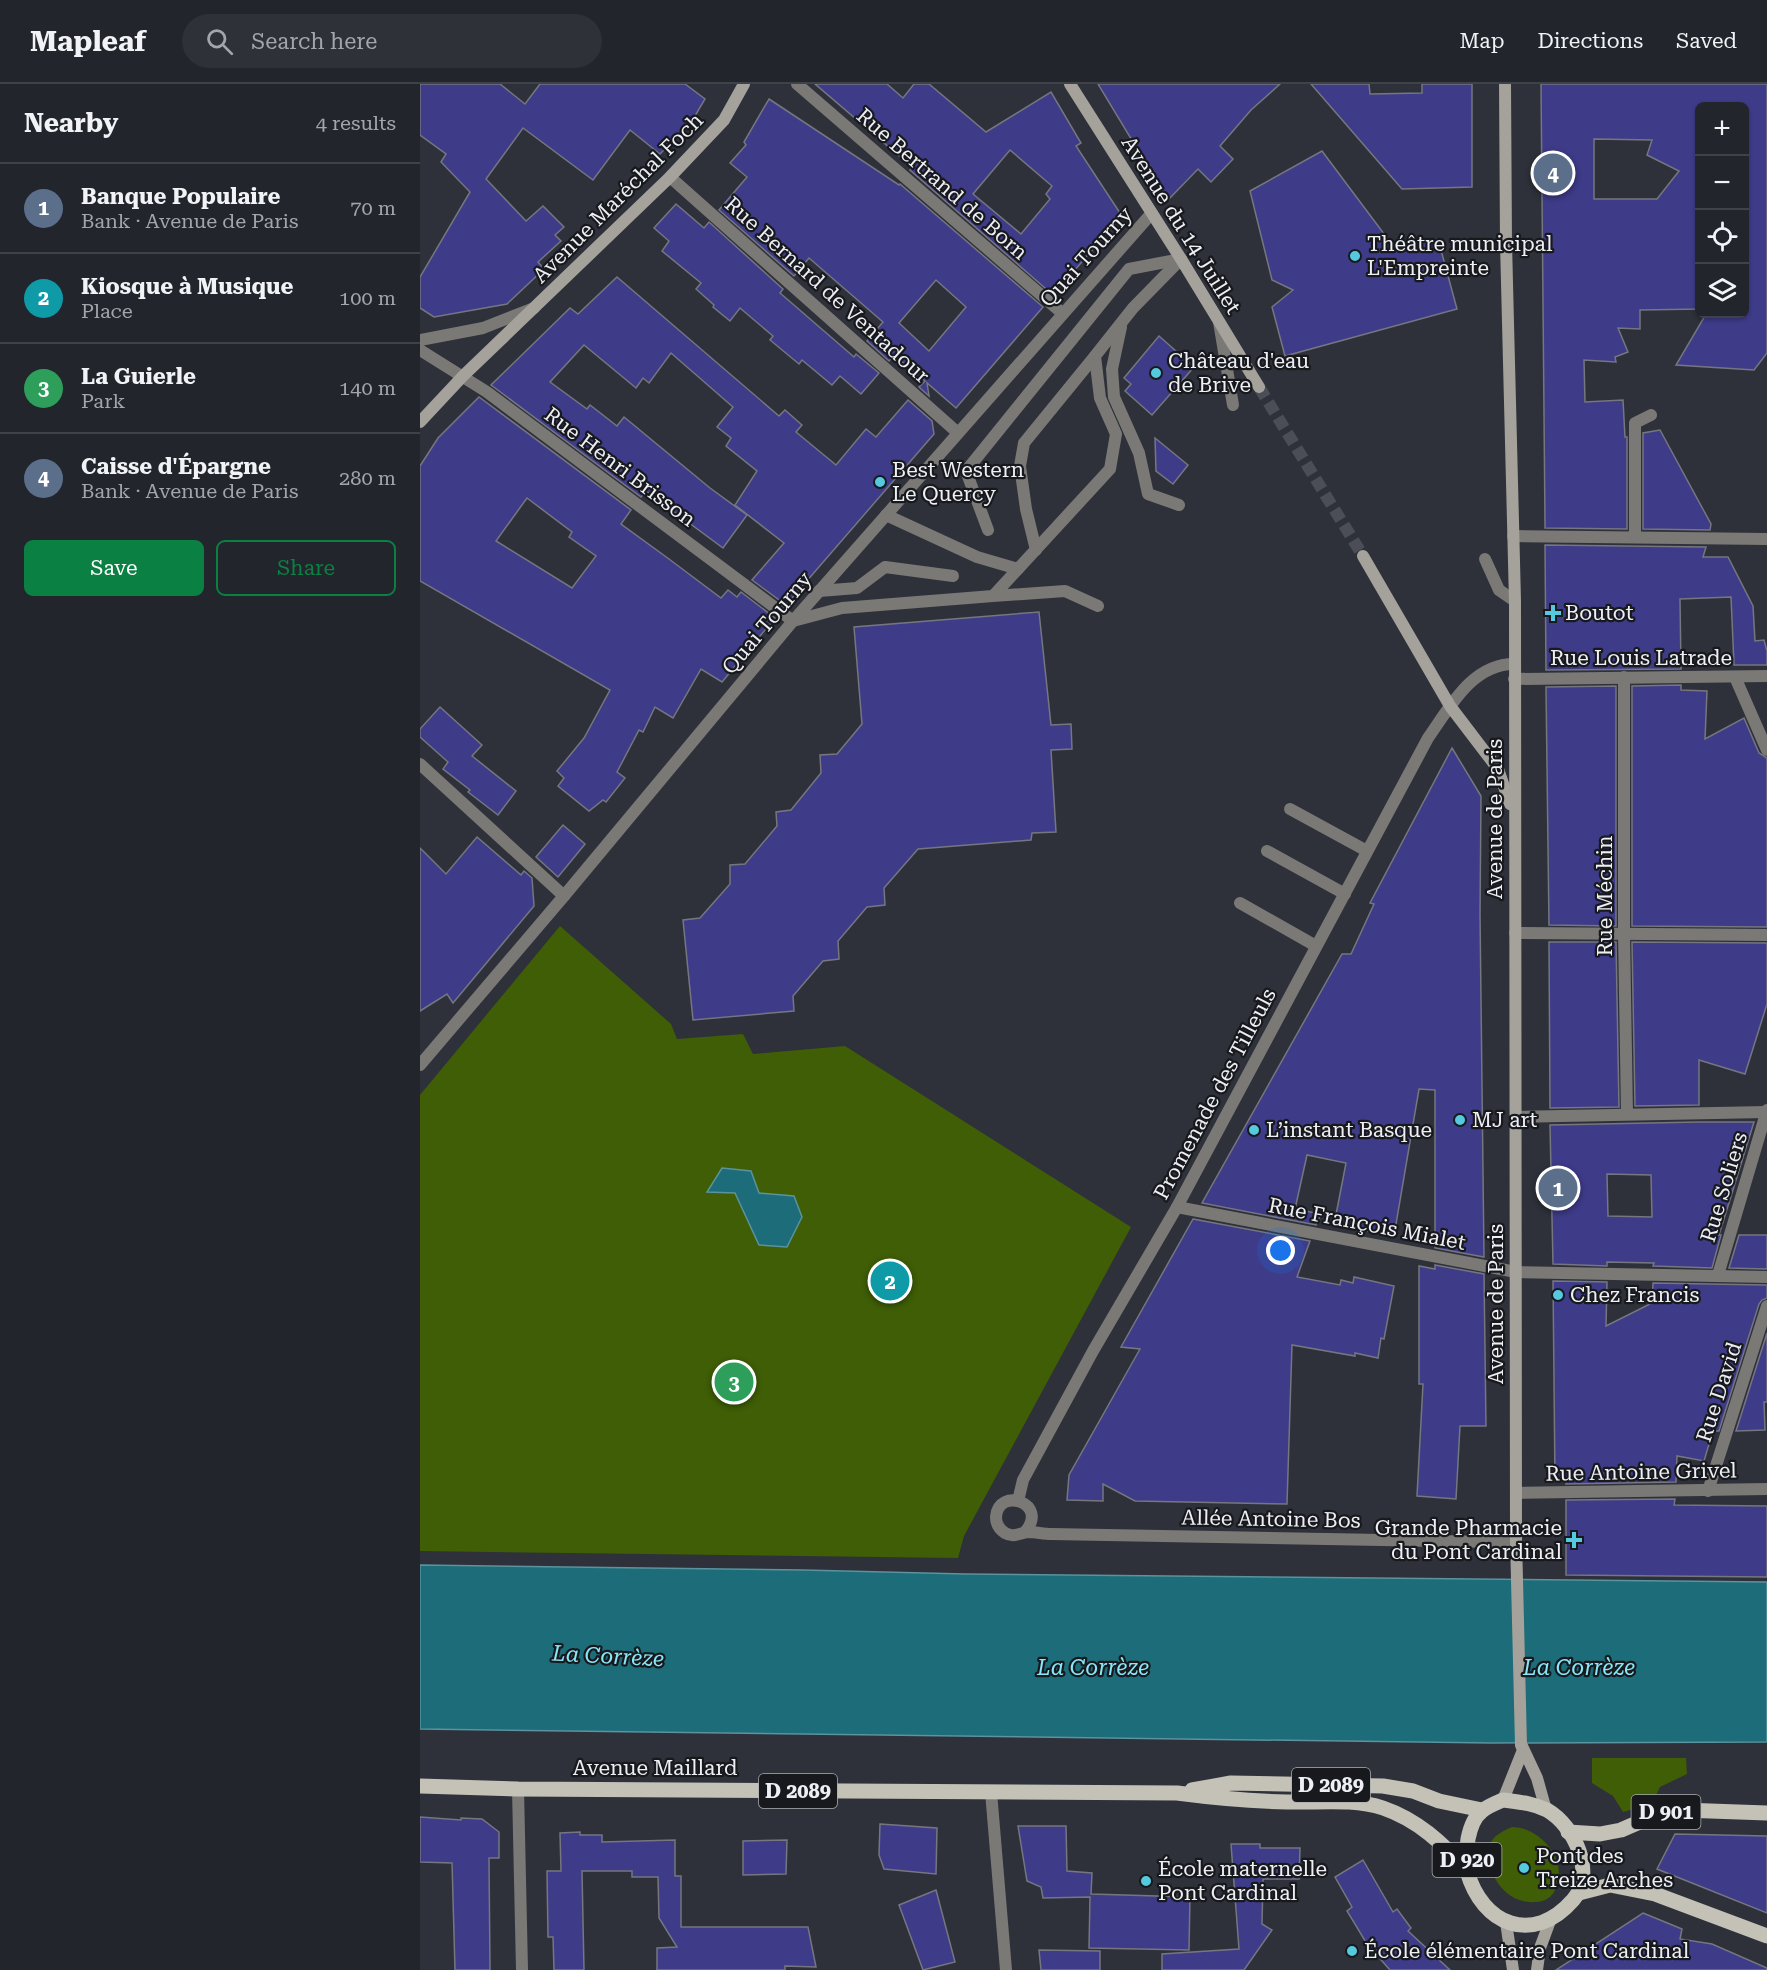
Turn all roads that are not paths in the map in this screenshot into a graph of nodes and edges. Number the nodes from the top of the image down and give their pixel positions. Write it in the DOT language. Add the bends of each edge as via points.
graph roads {
  1 [pos="744,84"];
  2 [pos="797,84"];
  3 [pos="1070,84"];
  4 [pos="1505,84"];
  5 [pos="670,177"];
  6 [pos="1151,214"];
  7 [pos="1181,259"];
  8 [pos="535,308"];
  9 [pos="1062,313"];
  10 [pos="1219,321"];
  11 [pos="1122,322"];
  12 [pos="420,340"];
  13 [pos="420,350"];
  14 [pos="1095,356"];
  15 [pos="463,376"];
  16 [pos="1259,387"];
  17 [pos="1233,405"];
  18 [pos="1651,415"];
  19 [pos="420,422"];
  20 [pos="958,433"];
  21 [pos="1179,505"];
  22 [pos="885,515"];
  23 [pos="988,531"];
  24 [pos="1514,536"];
  25 [pos="1635,536"];
  26 [pos="1767,538"];
  27 [pos="1036,550"];
  28 [pos="1364,556"];
  29 [pos="1485,559"];
  30 [pos="1018,569"];
  31 [pos="953,576"];
  32 [pos="819,591"];
  33 [pos="993,596"];
  34 [pos="1515,601"];
  35 [pos="1098,606"];
  36 [pos="793,621"];
  37 [pos="1514,664"];
  38 [pos="1767,676"];
  39 [pos="1624,677"];
  40 [pos="1735,677"];
  41 [pos="1514,679"];
  42 [pos="1450,706"];
  43 [pos="1767,750"];
  44 [pos="420,764"];
  45 [pos="1290,809"];
  46 [pos="1515,830"];
  47 [pos="1267,851"];
  48 [pos="1367,851"];
  49 [pos="1345,894"];
  50 [pos="564,896"];
  51 [pos="1240,903"];
  52 [pos="1515,933"];
  53 [pos="1624,933"];
  54 [pos="1767,935"];
  55 [pos="1316,946"];
  56 [pos="420,1065"];
  57 [pos="1767,1111"];
  58 [pos="1627,1114"];
  59 [pos="1516,1117"];
  60 [pos="1177,1207"];
  61 [pos="1516,1272"];
  62 [pos="1718,1275"];
  63 [pos="1767,1277"];
  64 [pos="1767,1306"];
  65 [pos="1767,1489"];
  66 [pos="1708,1491"];
  67 [pos="1516,1493"];
  68 [pos="1018,1501"];
  69 [pos="1025,1532"];
  70 [pos="1516,1539"];
  71 [pos="1522,1748"];
  72 [pos="420,1786"];
  73 [pos="518,1789"];
  74 [pos="992,1792"];
  75 [pos="1177,1793"];
  76 [pos="1503,1800"];
  77 [pos="1482,1810"];
  78 [pos="1546,1810"];
  79 [pos="1767,1813"];
  80 [pos="1568,1832"];
  81 [pos="1467,1870"];
  82 [pos="1579,1893"];
  83 [pos="1550,1921"];
  84 [pos="1506,1922"];
  85 [pos="1767,1936"];
  86 [pos="522,1970"];
  87 [pos="1006,1970"];
  88 [pos="1513,1970"];
  89 [pos="1537,1970"];
  1 -- 5 [label="main road, Avenue Maréchal Foch" via="724,120"];
  2 -- 9 [label="street, Rue Bertrand de Born"];
  3 -- 6 [label="main road, Avenue du 14 Juillet"];
  4 -- 24 [label="main road, Avenue de Paris"];
  5 -- 8 [label="main road, Avenue Maréchal Foch"];
  5 -- 20 [label="street, Rue Bernard de Ventadour"];
  6 -- 7 [label="main road, Avenue du 14 Juillet"];
  6 -- 9 [label="street, Quai Tourny"];
  7 -- 10 [label="main road, Avenue du 14 Juillet"];
  7 -- 11 [label="street"];
  7 -- 23 [label="street" via="1129,269 966,471"];
  8 -- 12 [label="street, Avenue Maréchal Foch" via="483,328"];
  8 -- 15 [label="main road, Avenue Maréchal Foch"];
  9 -- 20 [label="street, Quai Tourny"];
  10 -- 16 [label="main road, Avenue du 14 Juillet"];
  10 -- 17 [label="street"];
  11 -- 14 [label="street"];
  11 -- 21 [label="street" via="1112,369 1114,397 1139,453 1148,494"];
  13 -- 15 [label="street, Rue Henri Brisson"];
  14 -- 27 [label="street" via="1024,443 1020,466"];
  14 -- 27 [label="street" via="1100,398 1116,434 1110,469"];
  15 -- 19 [label="main road, Avenue Maréchal Foch"];
  15 -- 36 [label="street, Rue Henri Brisson"];
  18 -- 25 [label="street" via="1635,423"];
  20 -- 22 [label="street, Quai Tourny"];
  22 -- 30 [label="street" via="977,556"];
  22 -- 32 [label="street, Quai Tourny"];
  24 -- 25 [label="street"];
  24 -- 34 [label="main road, Avenue de Paris"];
  25 -- 26 [label="street"];
  27 -- 30 [label="street"];
  28 -- 42 [label="main road"];
  29 -- 34 [label="street" via="1499,590"];
  30 -- 33 [label="street"];
  31 -- 32 [label="street" via="885,567 857,588"];
  32 -- 36 [label="street, Quai Tourny"];
  33 -- 35 [label="street" via="1065,591"];
  33 -- 36 [label="street" via="842,608"];
  34 -- 37 [label="main road, Avenue de Paris"];
  36 -- 50 [label="street, Quai Tourny"];
  37 -- 41 [label="main road, Avenue de Paris"];
  37 -- 42 [label="street" via="1503,664 1475,677"];
  38 -- 40 [label="street, Rue Louis Latrade"];
  39 -- 40 [label="street, Rue Louis Latrade"];
  39 -- 41 [label="street, Rue Louis Latrade"];
  39 -- 53 [label="street, Rue Méchin"];
  40 -- 43 [label="street"];
  41 -- 46 [label="main road, Avenue de Paris"];
  42 -- 46 [label="main road" via="1498,769"];
  42 -- 48 [label="street, Promenade des Tilleuls" via="1428,738"];
  44 -- 50 [label="street"];
  45 -- 48 [label="street"];
  46 -- 52 [label="main road, Avenue de Paris"];
  47 -- 49 [label="street"];
  48 -- 49 [label="street, Promenade des Tilleuls"];
  49 -- 55 [label="street, Promenade des Tilleuls"];
  50 -- 56 [label="street, Quai Tourny"];
  51 -- 55 [label="street"];
  52 -- 53 [label="street"];
  52 -- 59 [label="main road, Avenue de Paris"];
  53 -- 54 [label="street"];
  53 -- 58 [label="street, Rue Méchin"];
  55 -- 60 [label="street, Promenade des Tilleuls"];
  57 -- 58 [label="street"];
  57 -- 62 [label="street, Rue Soliers"];
  58 -- 59 [label="street"];
  59 -- 61 [label="main road, Avenue de Paris"];
  60 -- 61 [label="street, Rue François Mialet"];
  60 -- 68 [label="street, Promenade des Tilleuls" via="1023,1480"];
  61 -- 62 [label="street, Rue François Mialet"];
  61 -- 67 [label="main road, Avenue de Paris"];
  62 -- 63 [label="street, Rue François Mialet"];
  64 -- 66 [label="street, Rue David"];
  65 -- 66 [label="street, Rue Antoine Grivel"];
  66 -- 67 [label="street, Rue Antoine Grivel"];
  67 -- 70 [label="main road, Avenue de Paris"];
  68 -- 69 [label="street" via="1028,1506 1032,1517"];
  68 -- 69 [label="street" via="1002,1504 997,1521 1008,1534"];
  69 -- 70 [label="street, Allée Antoine Bos" via="1493,1542"];
  70 -- 71 [label="main road, Avenue de Paris"];
  71 -- 76 [label="main road"];
  71 -- 78 [label="main road" via="1537,1778"];
  72 -- 73 [label="main road, Avenue Maillard / D 2089"];
  73 -- 74 [label="main road, Avenue Maillard / D 2089"];
  73 -- 86 [label="street"];
  74 -- 75 [label="main road, Avenue Maillard / D 2089"];
  74 -- 87 [label="street"];
  75 -- 77 [label="main road, Avenue Maillard / D 2089" via="1231,1783 1383,1786"];
  75 -- 81 [label="main road, Avenue Maillard / D 2089" via="1235,1801 1381,1808 1423,1827"];
  76 -- 77 [label="main road"];
  76 -- 78 [label="main road"];
  77 -- 81 [label="main road, D 920" via="1470,1830"];
  78 -- 80 [label="main road" via="1559,1818"];
  79 -- 80 [label="main road, D 901" via="1682,1810 1658,1814 1621,1830 1600,1834"];
  80 -- 82 [label="main road" via="1580,1851 1583,1867"];
  81 -- 84 [label="main road, D 920" via="1487,1907"];
  82 -- 83 [label="main road"];
  82 -- 85 [label="main road" via="1610,1885 1655,1894"];
  83 -- 84 [label="main road" via="1526,1927"];
  83 -- 89 [label="main road"];
  84 -- 88 [label="main road"];
}
